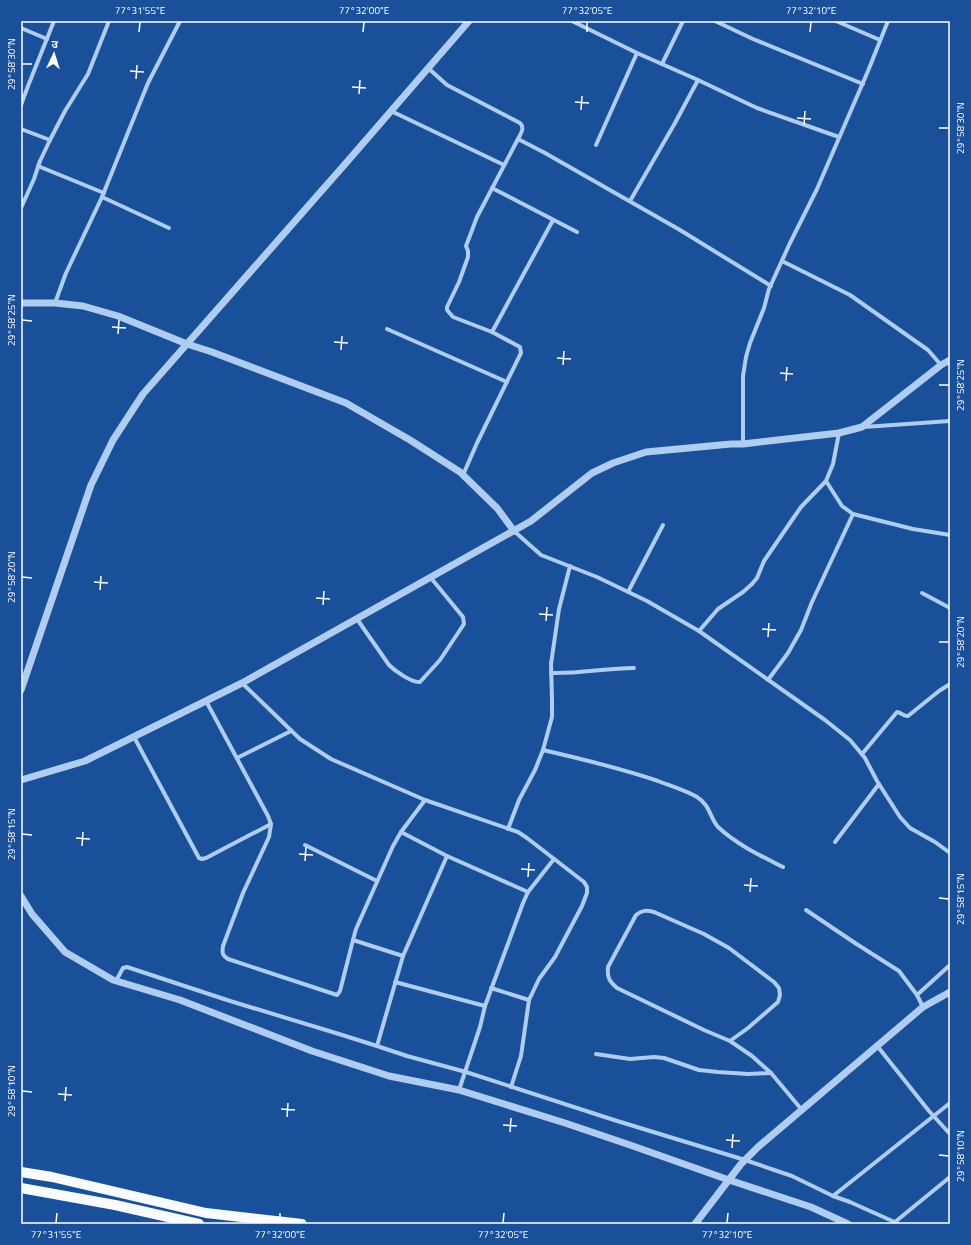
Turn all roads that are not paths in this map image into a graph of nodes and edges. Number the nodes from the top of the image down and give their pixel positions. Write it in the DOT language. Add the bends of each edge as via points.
graph roads {
  1 [pos="54,21"];
  2 [pos="109,21"];
  3 [pos="180,21"];
  4 [pos="469,21"];
  5 [pos="572,21"];
  6 [pos="683,21"];
  7 [pos="715,21"];
  8 [pos="836,21"];
  9 [pos="888,21"];
  10 [pos="21,28"];
  11 [pos="47,39"];
  12 [pos="880,40"];
  13 [pos="637,53"];
  14 [pos="662,64"];
  15 [pos="428,68"];
  16 [pos="698,80"];
  17 [pos="21,84"];
  18 [pos="863,84"];
  19 [pos="28,86"];
  20 [pos="21,105"];
  21 [pos="391,111"];
  22 [pos="21,129"];
  23 [pos="839,137"];
  24 [pos="518,139"];
  25 [pos="50,140"];
  26 [pos="596,145"];
  27 [pos="504,165"];
  28 [pos="38,166"];
  29 [pos="492,188"];
  30 [pos="103,195"];
  31 [pos="630,201"];
  32 [pos="21,208"];
  33 [pos="553,220"];
  34 [pos="169,228"];
  35 [pos="577,232"];
  36 [pos="782,261"];
  37 [pos="771,286"];
  38 [pos="21,303"];
  39 [pos="55,303"];
  40 [pos="387,329"];
  41 [pos="492,332"];
  42 [pos="187,344"];
  43 [pos="950,360"];
  44 [pos="941,365"];
  45 [pos="507,382"];
  46 [pos="950,422"];
  47 [pos="862,427"];
  48 [pos="839,433"];
  49 [pos="744,444"];
  50 [pos="463,475"];
  51 [pos="826,481"];
  52 [pos="853,514"];
  53 [pos="663,525"];
  54 [pos="514,531"];
  55 [pos="950,534"];
  56 [pos="570,566"];
  57 [pos="431,578"];
  58 [pos="628,592"];
  59 [pos="922,593"];
  60 [pos="950,608"];
  61 [pos="357,619"];
  62 [pos="699,631"];
  63 [pos="634,668"];
  64 [pos="551,673"];
  65 [pos="768,680"];
  66 [pos="242,684"];
  67 [pos="950,684"];
  68 [pos="21,690"];
  69 [pos="206,702"];
  70 [pos="291,731"];
  71 [pos="134,737"];
  72 [pos="543,750"];
  73 [pos="862,754"];
  74 [pos="236,758"];
  75 [pos="21,780"];
  76 [pos="879,784"];
  77 [pos="425,800"];
  78 [pos="271,824"];
  79 [pos="508,829"];
  80 [pos="401,832"];
  81 [pos="835,842"];
  82 [pos="305,846"];
  83 [pos="950,853"];
  84 [pos="447,856"];
  85 [pos="554,859"];
  86 [pos="783,867"];
  87 [pos="377,881"];
  88 [pos="528,892"];
  89 [pos="21,896"];
  90 [pos="806,910"];
  91 [pos="354,940"];
  92 [pos="403,956"];
  93 [pos="950,965"];
  94 [pos="117,977"];
  95 [pos="395,982"];
  96 [pos="491,988"];
  97 [pos="950,992"];
  98 [pos="917,995"];
  99 [pos="529,1000"];
  100 [pos="485,1006"];
  101 [pos="923,1008"];
  102 [pos="730,1041"];
  103 [pos="377,1046"];
  104 [pos="878,1047"];
  105 [pos="596,1054"];
  106 [pos="771,1073"];
  107 [pos="465,1074"];
  108 [pos="460,1087"];
  109 [pos="511,1087"];
  110 [pos="950,1103"];
  111 [pos="802,1110"];
  112 [pos="933,1116"];
  113 [pos="950,1134"];
  114 [pos="743,1162"];
  115 [pos="21,1172"];
  116 [pos="52,1176"];
  117 [pos="950,1177"];
  118 [pos="729,1180"];
  119 [pos="21,1188"];
  120 [pos="49,1193"];
  121 [pos="833,1196"];
  122 [pos="206,1213"];
  123 [pos="897,1223"];
  124 [pos="199,1224"];
  125 [pos="204,1224"];
  126 [pos="302,1224"];
  127 [pos="694,1224"];
  128 [pos="848,1224"];
  1 -- 11 [label="street"];
  2 -- 25 [label="street" via="88,74"];
  3 -- 30 [label="street" via="148,83"];
  4 -- 15 [label="street"];
  5 -- 13 [label="street"];
  6 -- 14 [label="street"];
  7 -- 18 [label="street"];
  8 -- 12 [label="street"];
  9 -- 12 [label="street"];
  10 -- 11 [label="street"];
  11 -- 19 [label="street"];
  12 -- 18 [label="street"];
  13 -- 14 [label="street"];
  13 -- 26 [label="street"];
  14 -- 16 [label="street"];
  15 -- 21 [label="street"];
  15 -- 24 [label="street" via="447,85 520,123 522,130"];
  16 -- 23 [label="street" via="757,108"];
  16 -- 31 [label="street"];
  17 -- 19 [label="street"];
  18 -- 23 [label="street"];
  19 -- 20 [label="street"];
  21 -- 27 [label="street"];
  21 -- 42 [label="street"];
  22 -- 25 [label="street"];
  23 -- 36 [label="street"];
  24 -- 27 [label="street"];
  24 -- 31 [label="street"];
  25 -- 28 [label="street"];
  27 -- 29 [label="street"];
  28 -- 30 [label="street"];
  28 -- 32 [label="street"];
  29 -- 33 [label="street"];
  29 -- 41 [label="street" via="467,243 468,257 447,310 453,317"];
  30 -- 34 [label="street"];
  30 -- 39 [label="street" via="69,266"];
  31 -- 37 [label="street"];
  33 -- 35 [label="street"];
  33 -- 41 [label="street"];
  36 -- 37 [label="street"];
  36 -- 44 [label="street" via="850,295 928,350"];
  37 -- 49 [label="street" via="746,357 743,376"];
  38 -- 39 [label="street"];
  39 -- 42 [label="street" via="83,306 118,316"];
  40 -- 45 [label="street"];
  41 -- 45 [label="street" via="520,347 520,358"];
  42 -- 50 [label="street" via="346,403 410,440"];
  42 -- 68 [label="street" via="143,394 113,440 91,485"];
  43 -- 44 [label="street"];
  44 -- 47 [label="street"];
  45 -- 50 [label="street"];
  46 -- 47 [label="street"];
  47 -- 48 [label="street"];
  48 -- 49 [label="street"];
  48 -- 51 [label="street" via="833,464"];
  49 -- 54 [label="street" via="646,452 613,463 592,473 531,521"];
  50 -- 54 [label="street" via="497,508"];
  51 -- 52 [label="street" via="842,506"];
  51 -- 62 [label="street" via="792,520 764,561 752,584 718,609"];
  52 -- 55 [label="street" via="913,529"];
  52 -- 65 [label="street" via="801,630"];
  53 -- 58 [label="street"];
  54 -- 56 [label="street" via="541,555"];
  54 -- 57 [label="street"];
  56 -- 58 [label="street"];
  56 -- 64 [label="street" via="554,635"];
  57 -- 61 [label="street"];
  57 -- 61 [label="street" via="463,617 464,624 440,660 420,682 414,682 394,671"];
  58 -- 62 [label="street"];
  59 -- 60 [label="street"];
  61 -- 66 [label="street"];
  62 -- 65 [label="street"];
  63 -- 64 [label="street" via="570,674"];
  64 -- 72 [label="street" via="552,717"];
  65 -- 73 [label="street" via="825,720 850,740"];
  66 -- 69 [label="street"];
  66 -- 70 [label="street"];
  67 -- 73 [label="street" via="908,716 897,712"];
  69 -- 71 [label="street"];
  69 -- 74 [label="street"];
  70 -- 74 [label="street"];
  70 -- 77 [label="street" via="300,740 331,759"];
  71 -- 75 [label="street" via="85,761"];
  71 -- 78 [label="street" via="199,858 206,858"];
  72 -- 79 [label="street"];
  72 -- 86 [label="street" via="638,774 699,798 707,806 717,825 725,832"];
  73 -- 76 [label="street"];
  74 -- 78 [label="street"];
  76 -- 81 [label="street"];
  76 -- 83 [label="street" via="910,828"];
  77 -- 79 [label="street"];
  77 -- 80 [label="street"];
  78 -- 91 [label="street" via="269,837 243,893 223,946 223,956 336,995 340,991"];
  79 -- 85 [label="street" via="518,832"];
  80 -- 84 [label="street"];
  80 -- 87 [label="street"];
  82 -- 87 [label="street"];
  84 -- 88 [label="street"];
  84 -- 92 [label="street"];
  85 -- 88 [label="street"];
  85 -- 99 [label="street" via="584,882 587,893 555,958 539,979"];
  87 -- 91 [label="street" via="356,929"];
  88 -- 96 [label="street"];
  89 -- 94 [label="street" via="32,914 65,952"];
  90 -- 98 [label="street" via="899,971"];
  91 -- 92 [label="street"];
  92 -- 95 [label="street"];
  93 -- 98 [label="street"];
  94 -- 103 [label="street" via="123,968 127,967"];
  94 -- 108 [label="street" via="312,1052 389,1076"];
  95 -- 100 [label="street"];
  95 -- 103 [label="street"];
  96 -- 99 [label="street"];
  96 -- 100 [label="street"];
  97 -- 101 [label="street"];
  98 -- 101 [label="street"];
  99 -- 109 [label="street" via="521,1056"];
  100 -- 107 [label="street"];
  101 -- 104 [label="street"];
  102 -- 102 [label="street" via="617,988 609,981 608,967 636,915 648,910 704,934 729,948 779,988 778,1002"];
  102 -- 106 [label="street"];
  103 -- 107 [label="street"];
  104 -- 111 [label="street"];
  104 -- 112 [label="street"];
  105 -- 106 [label="street" via="630,1059 664,1058 699,1070"];
  106 -- 111 [label="street"];
  107 -- 108 [label="street"];
  107 -- 109 [label="street"];
  108 -- 118 [label="street"];
  109 -- 114 [label="street"];
  110 -- 112 [label="street"];
  111 -- 114 [label="street"];
  112 -- 113 [label="street"];
  112 -- 121 [label="street"];
  114 -- 118 [label="street"];
  114 -- 121 [label="street" via="792,1176"];
  115 -- 116 [label="main road"];
  116 -- 120 [label="main road"];
  116 -- 122 [label="main road"];
  117 -- 123 [label="street"];
  118 -- 127 [label="street"];
  118 -- 128 [label="street" via="811,1207"];
  119 -- 120 [label="main road"];
  120 -- 124 [label="main road"];
  121 -- 123 [label="street"];
  122 -- 125 [label="main road"];
  122 -- 126 [label="main road"];
}
